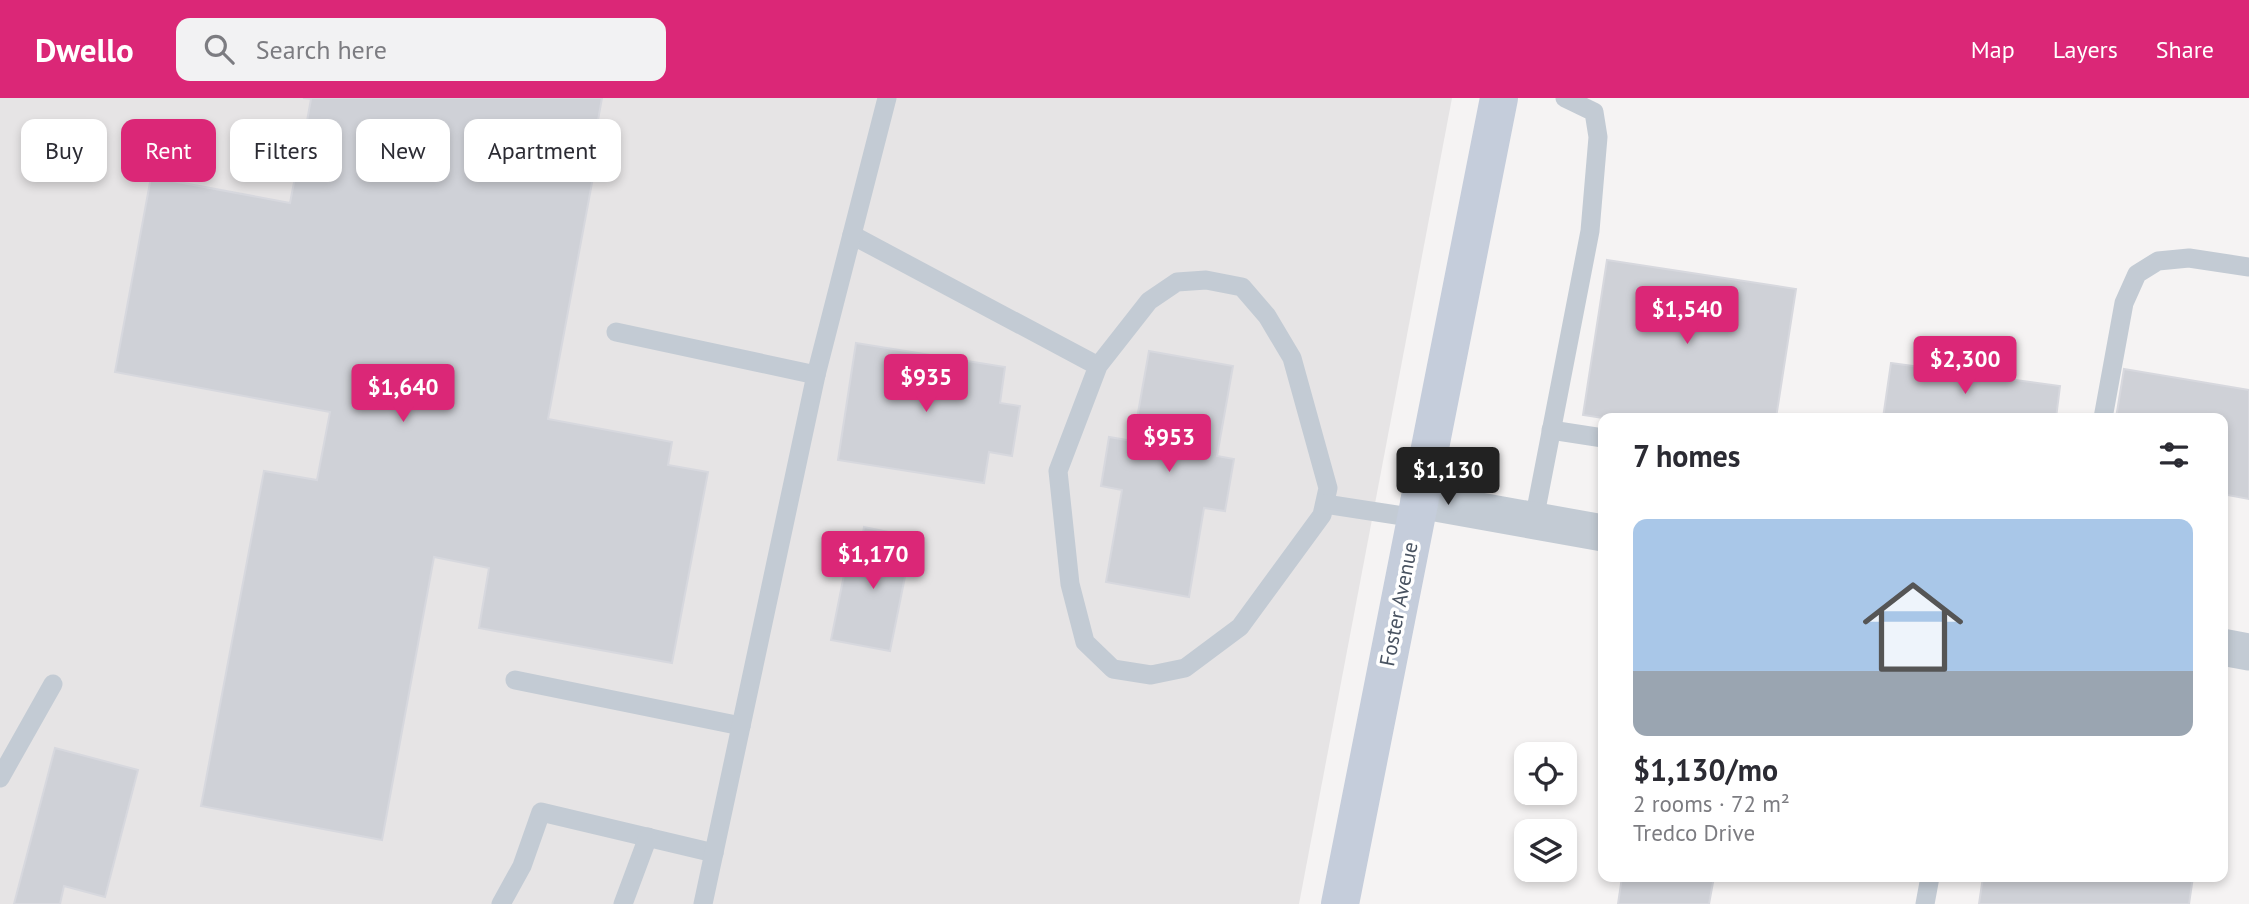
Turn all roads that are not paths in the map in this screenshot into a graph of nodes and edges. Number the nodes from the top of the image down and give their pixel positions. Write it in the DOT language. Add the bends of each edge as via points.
graph roads {
  1 [pos="887,98"];
  2 [pos="1499,98"];
  3 [pos="1565,98"];
  4 [pos="852,235"];
  5 [pos="2249,267"];
  6 [pos="616,332"];
  7 [pos="1098,366"];
  8 [pos="816,375"];
  9 [pos="2104,413"];
  10 [pos="1551,430"];
  11 [pos="1598,437"];
  12 [pos="1325,504"];
  13 [pos="1417,509"];
  14 [pos="1534,520"];
  15 [pos="1598,532"];
  16 [pos="2228,648"];
  17 [pos="2249,652"];
  18 [pos="515,680"];
  19 [pos="53,684"];
  20 [pos="741,726"];
  21 [pos="0,778"];
  22 [pos="648,837"];
  23 [pos="714,853"];
  24 [pos="1929,882"];
  25 [pos="501,904"];
  26 [pos="622,904"];
  27 [pos="703,904"];
  28 [pos="1340,904"];
  29 [pos="1925,904"];
  1 -- 4 [label="lane"];
  2 -- 13 [label="main road, Foster Avenue"];
  3 -- 10 [label="lane" via="1594,112 1598,137 1590,231"];
  4 -- 7 [label="lane"];
  4 -- 8 [label="lane"];
  5 -- 9 [label="lane" via="2189,258 2158,261 2137,274 2124,303"];
  6 -- 8 [label="lane"];
  7 -- 12 [label="lane" via="1149,301 1177,282 1206,280 1242,287 1267,316 1292,358 1328,488"];
  7 -- 12 [label="lane" via="1058,471 1070,583 1085,642 1113,669 1151,675 1185,668 1220,643 1240,627 1322,515"];
  8 -- 20 [label="lane"];
  10 -- 11 [label="lane"];
  10 -- 14 [label="lane"];
  12 -- 13 [label="lane"];
  13 -- 14 [label="street"];
  13 -- 28 [label="main road, Foster Avenue"];
  14 -- 15 [label="street"];
  16 -- 17 [label="street"];
  18 -- 20 [label="lane"];
  19 -- 21 [label="lane"];
  20 -- 23 [label="lane"];
  22 -- 23 [label="lane"];
  22 -- 25 [label="lane" via="541,812 522,866"];
  22 -- 26 [label="lane"];
  23 -- 27 [label="lane"];
  24 -- 29 [label="lane"];
}
